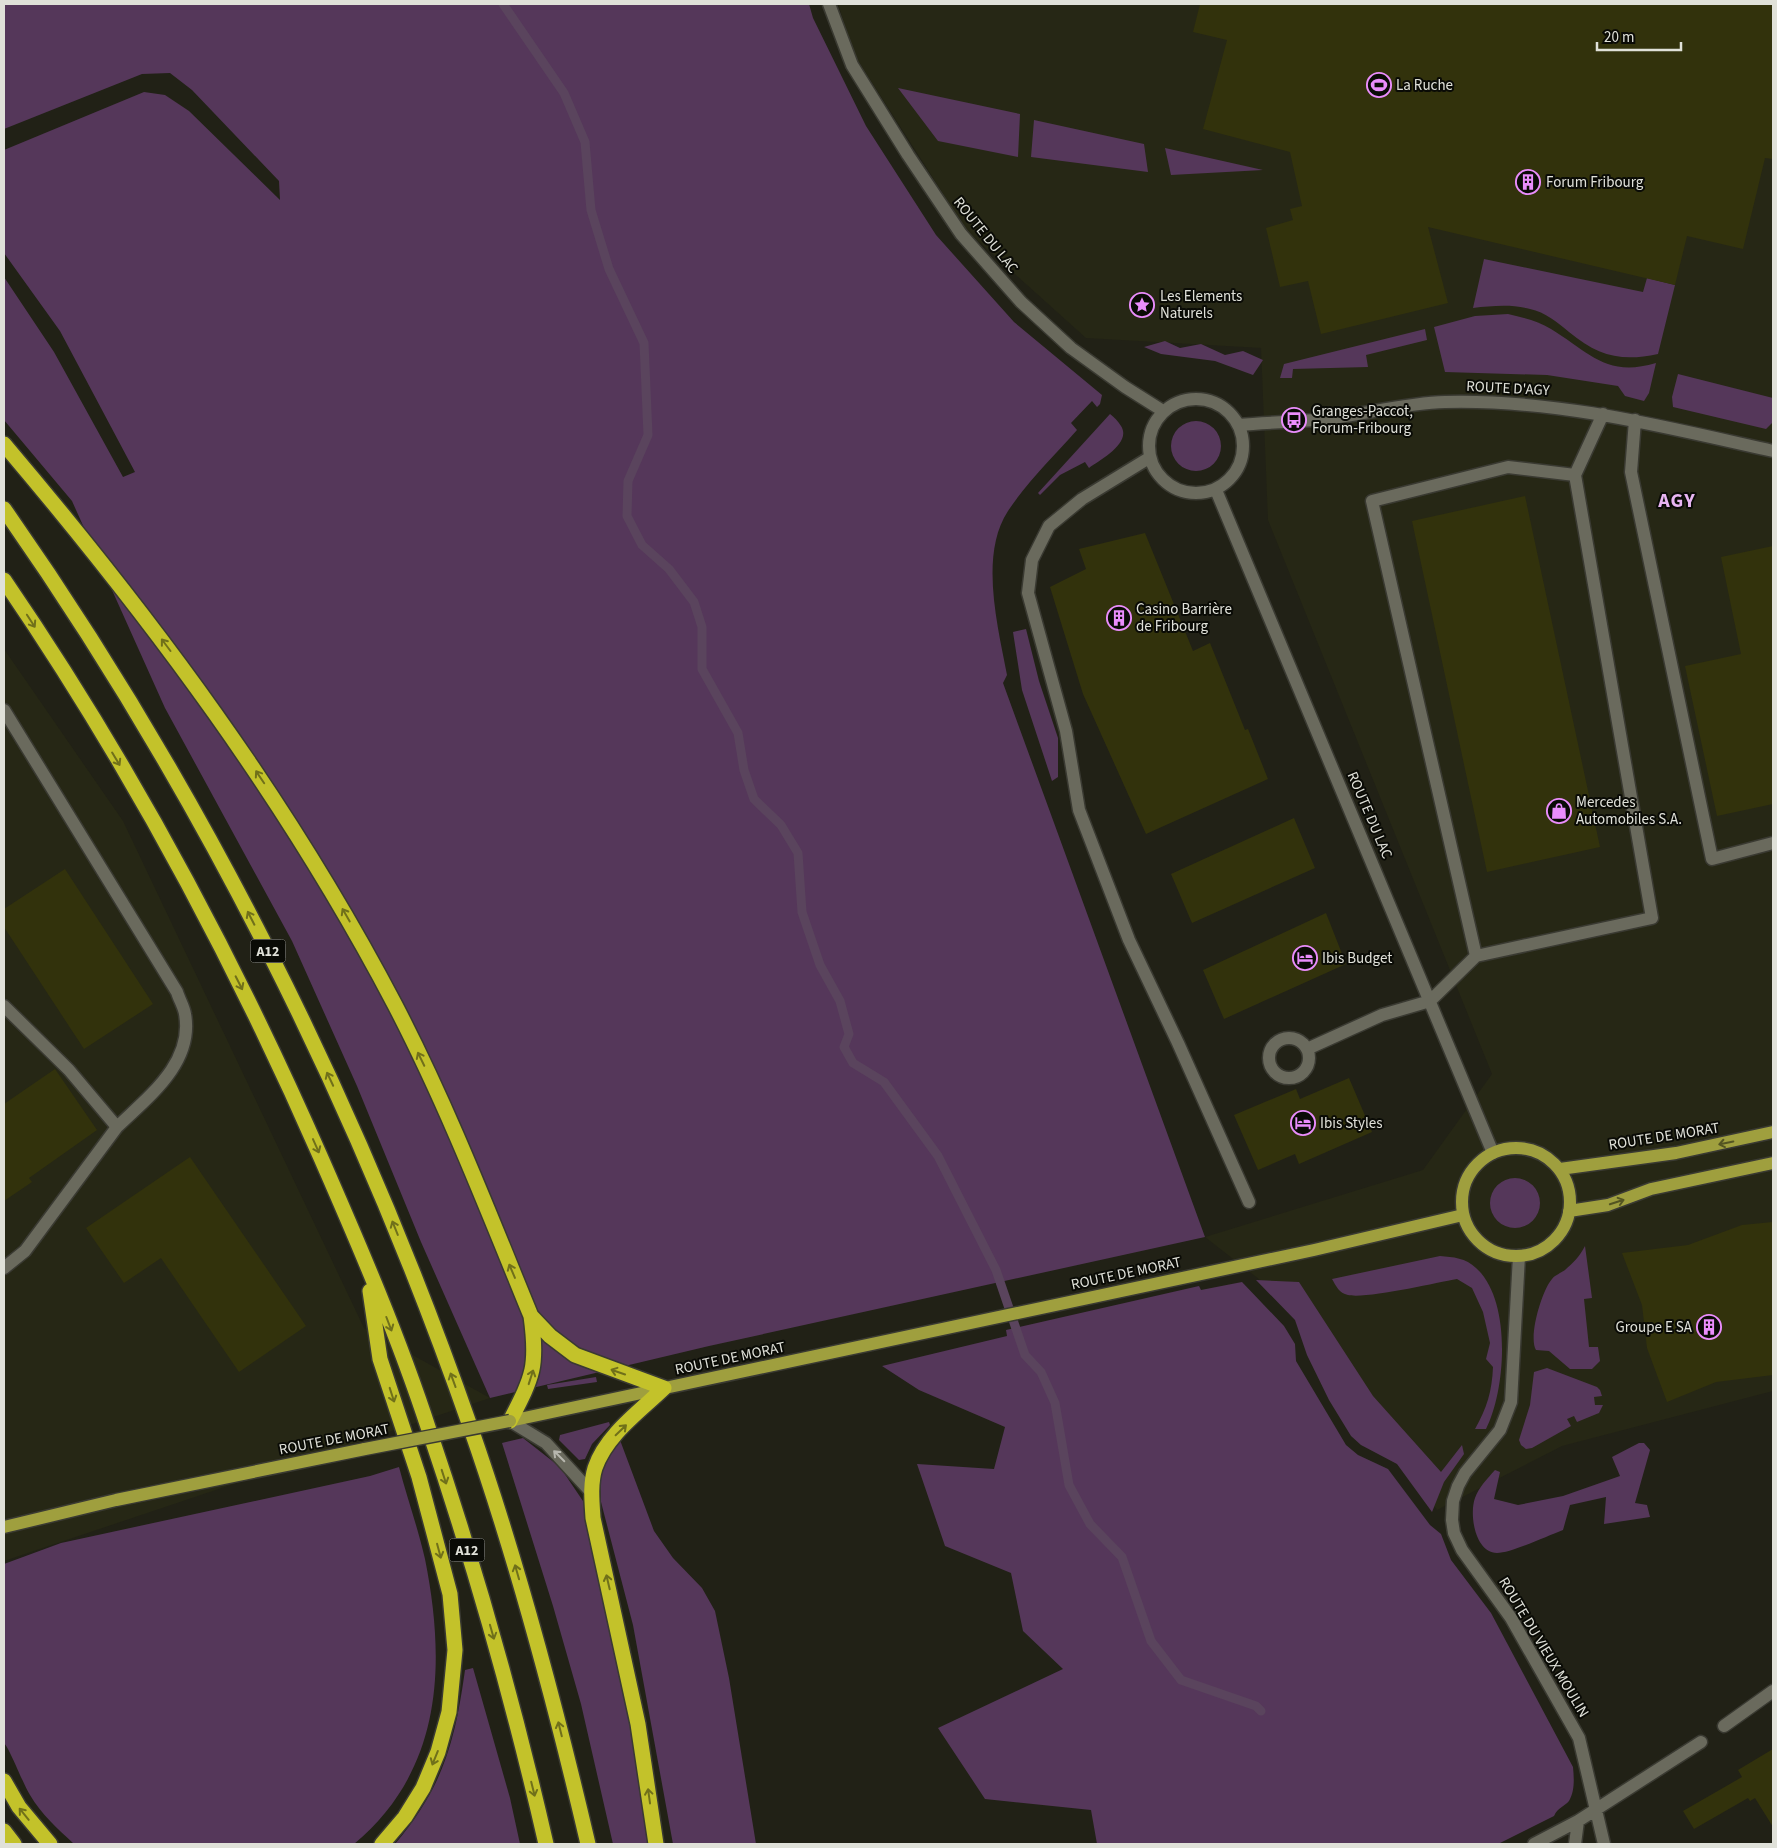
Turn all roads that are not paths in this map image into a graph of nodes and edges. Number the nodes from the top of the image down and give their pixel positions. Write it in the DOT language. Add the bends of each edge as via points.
graph roads {
  1 [pos="828,4"];
  2 [pos="1163,411"];
  3 [pos="1603,414"];
  4 [pos="1635,420"];
  5 [pos="1239,425"];
  6 [pos="4,444"];
  7 [pos="1773,452"];
  8 [pos="1149,458"];
  9 [pos="1575,475"];
  10 [pos="1216,490"];
  11 [pos="4,509"];
  12 [pos="4,580"];
  13 [pos="4,710"];
  14 [pos="1773,843"];
  15 [pos="1476,956"];
  16 [pos="1430,1001"];
  17 [pos="4,1006"];
  18 [pos="1307,1049"];
  19 [pos="117,1127"];
  20 [pos="1773,1132"];
  21 [pos="1493,1153"];
  22 [pos="1773,1163"];
  23 [pos="1560,1169"];
  24 [pos="1249,1202"];
  25 [pos="1569,1211"];
  26 [pos="1463,1215"];
  27 [pos="1518,1256"];
  28 [pos="366,1262"];
  29 [pos="4,1268"];
  30 [pos="531,1316"];
  31 [pos="664,1388"];
  32 [pos="510,1421"];
  33 [pos="591,1492"];
  34 [pos="4,1527"];
  35 [pos="1773,1691"];
  36 [pos="1724,1726"];
  37 [pos="1700,1742"];
  38 [pos="4,1781"];
  39 [pos="1597,1807"];
  40 [pos="1578,1821"];
  41 [pos="4,1831"];
  42 [pos="14,1844"];
  43 [pos="50,1844"];
  44 [pos="382,1844"];
  45 [pos="546,1844"];
  46 [pos="588,1844"];
  47 [pos="656,1844"];
  48 [pos="1534,1844"];
  49 [pos="1575,1844"];
  50 [pos="1604,1844"];
  1 -- 2 [label="street, ROUTE DU LAC" via="852,65 961,234 1021,302 1071,348"];
  2 -- 5 [label="street" via="1180,401 1198,399 1213,402 1229,412"];
  2 -- 8 [label="street" via="1153,425 1148,442"];
  3 -- 4 [label="street, ROUTE D'AGY"];
  3 -- 5 [label="street, ROUTE D'AGY" via="1523,404 1445,402 1408,404 1333,418"];
  3 -- 9 [label="street"];
  4 -- 7 [label="street, ROUTE D'AGY"];
  4 -- 14 [label="street" via="1631,472 1712,859"];
  5 -- 10 [label="street" via="1243,438 1240,464 1231,479"];
  30 -- 6 [label="highway, one-way" via="442,1103 362,945 313,859 248,758 132,601"];
  8 -- 10 [label="street" via="1167,485 1189,494"];
  8 -- 24 [label="street" via="1082,500 1049,526 1032,560 1028,593 1066,731 1079,810 1129,940"];
  9 -- 15 [label="street" via="1652,918"];
  9 -- 15 [label="street" via="1508,467 1372,502"];
  10 -- 16 [label="street, ROUTE DU LAC"];
  46 -- 11 [label="highway, A12, one-way" via="553,1701 492,1493 431,1319 370,1168 301,1018 205,831 95,645"];
  12 -- 28 [label="highway, A12, one-way" via="105,740 201,908 278,1063"];
  13 -- 19 [label="street" via="177,992 185,1013 186,1036 177,1063 160,1085"];
  15 -- 16 [label="street"];
  16 -- 18 [label="street" via="1382,1015"];
  16 -- 21 [label="street, ROUTE DU LAC"];
  17 -- 19 [label="street" via="69,1070"];
  19 -- 29 [label="street" via="24,1250"];
  20 -- 23 [label="main road, ROUTE DE MORAT, one-way" via="1676,1153"];
  21 -- 23 [label="main road" via="1518,1148 1535,1151"];
  21 -- 26 [label="main road" via="1477,1163 1467,1178 1461,1196"];
  25 -- 22 [label="main road, one-way" via="1608,1205 1651,1189"];
  23 -- 25 [label="main road" via="1567,1181"];
  25 -- 27 [label="main road" via="1559,1234 1548,1246"];
  26 -- 27 [label="main road" via="1470,1232 1483,1246 1500,1254"];
  26 -- 31 [label="main road, ROUTE DE MORAT" via="1314,1250"];
  27 -- 39 [label="street, ROUTE DU VIEUX MOULIN" via="1511,1402 1500,1430 1465,1472 1458,1486 1452,1520 1462,1550 1511,1618 1579,1738"];
  28 -- 44 [label="highway, one-way" via="380,1358 419,1478 450,1594 455,1650 449,1712 438,1752 406,1817"];
  28 -- 45 [label="highway, A12, one-way" via="428,1426 475,1574 516,1718"];
  31 -- 30 [label="highway, one-way" via="575,1355"];
  32 -- 30 [label="highway, one-way" via="534,1369 536,1349"];
  31 -- 32 [label="main road, ROUTE DE MORAT"];
  33 -- 31 [label="highway, one-way" via="594,1469 601,1454 614,1436"];
  33 -- 32 [label="street, one-way" via="546,1443"];
  32 -- 34 [label="main road, ROUTE DE MORAT, bridge" via="116,1500"];
  47 -- 33 [label="highway, one-way" via="638,1724 593,1518"];
  35 -- 36 [label="street"];
  37 -- 39 [label="street"];
  43 -- 38 [label="highway, one-way" via="19,1807"];
  39 -- 40 [label="street"];
  39 -- 50 [label="street, ROUTE DU VIEUX MOULIN"];
  40 -- 48 [label="street"];
  40 -- 49 [label="street"];
  41 -- 42 [label="highway"];
}
